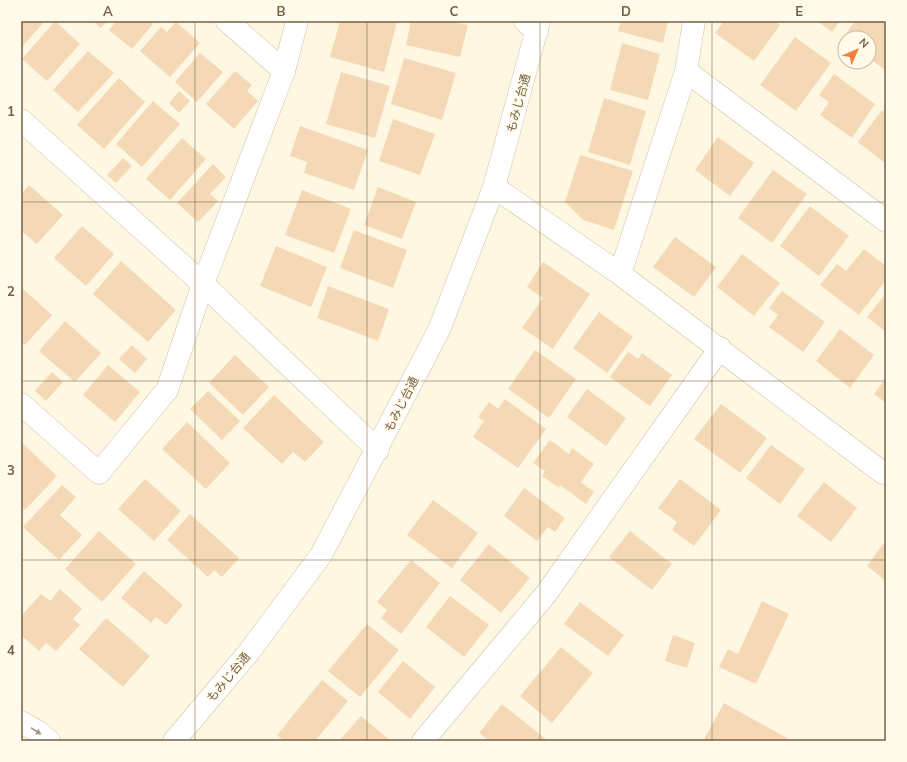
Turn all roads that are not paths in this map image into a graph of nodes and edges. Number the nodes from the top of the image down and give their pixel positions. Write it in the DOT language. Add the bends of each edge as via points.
graph roads {
  1 [pos="226,21"];
  2 [pos="297,21"];
  3 [pos="694,21"];
  4 [pos="534,25"];
  5 [pos="284,71"];
  6 [pos="686,71"];
  7 [pos="21,120"];
  8 [pos="494,187"];
  9 [pos="886,221"];
  10 [pos="620,274"];
  11 [pos="203,284"];
  12 [pos="720,348"];
  13 [pos="21,404"];
  14 [pos="378,450"];
  15 [pos="886,473"];
  16 [pos="21,722"];
  17 [pos="49,741"];
  18 [pos="174,741"];
  19 [pos="423,741"];
  1 -- 5 [label="street"];
  2 -- 5 [label="street"];
  3 -- 6 [label="street"];
  4 -- 8 [label="street, もみじ台通"];
  5 -- 11 [label="street"];
  6 -- 9 [label="street"];
  6 -- 10 [label="street"];
  7 -- 11 [label="street"];
  8 -- 10 [label="street"];
  8 -- 14 [label="street, もみじ台通" via="439,330"];
  10 -- 12 [label="street"];
  11 -- 13 [label="street" via="167,390 99,473"];
  11 -- 14 [label="street"];
  12 -- 15 [label="street"];
  12 -- 19 [label="street" via="546,594"];
  14 -- 18 [label="street, もみじ台通" via="321,555 249,652"];
  16 -- 17 [label="street, one-way"];
}
